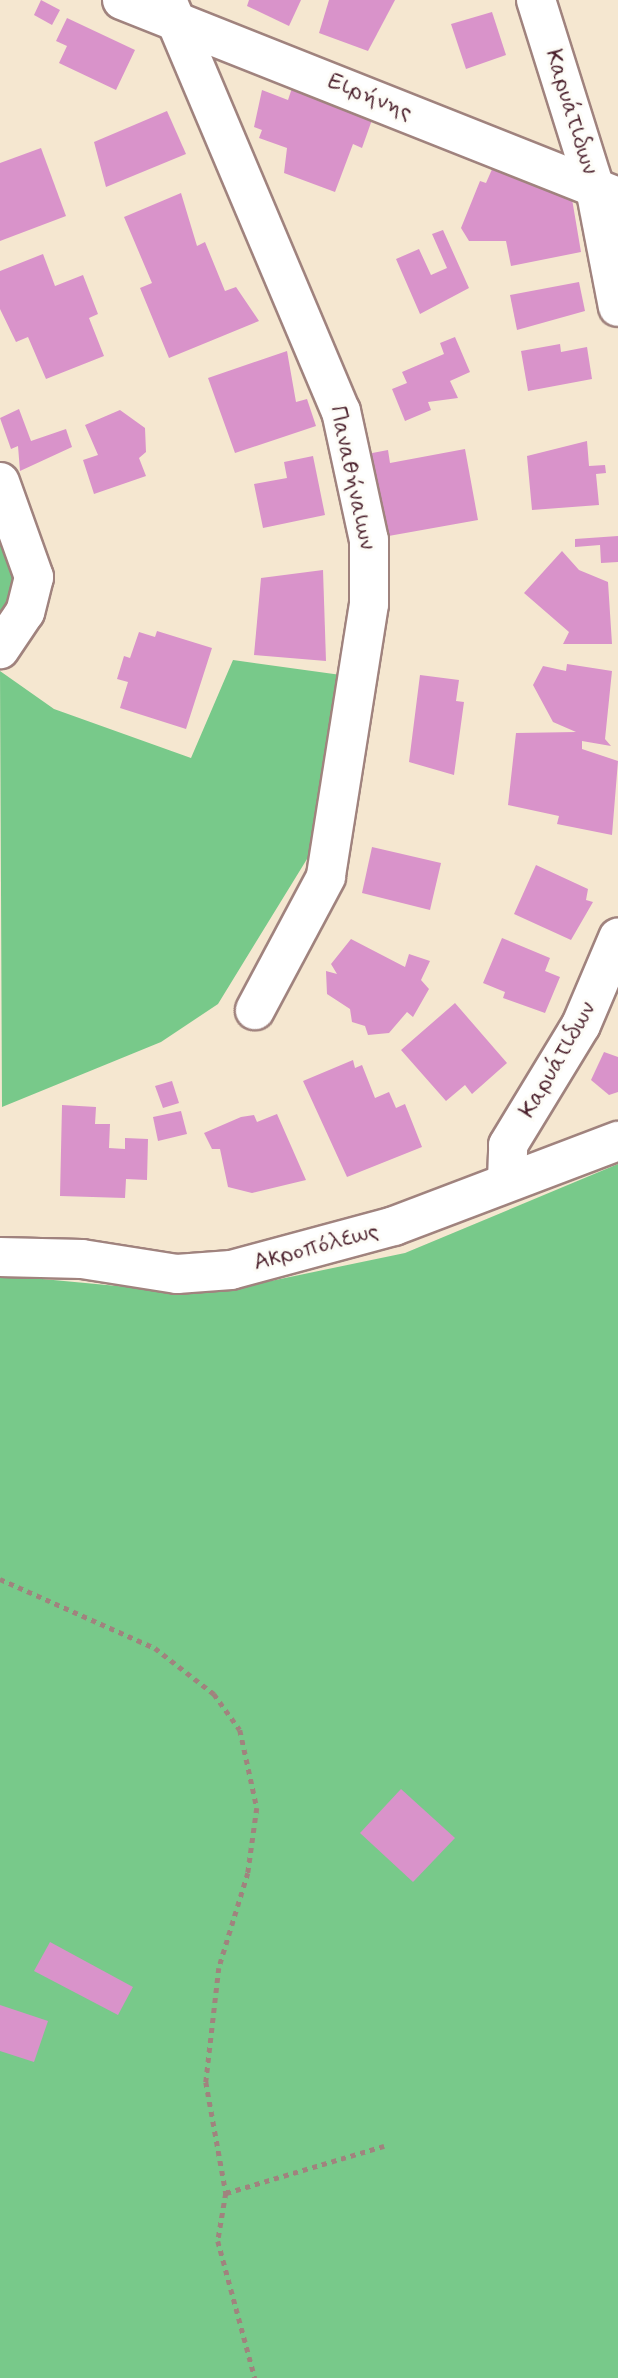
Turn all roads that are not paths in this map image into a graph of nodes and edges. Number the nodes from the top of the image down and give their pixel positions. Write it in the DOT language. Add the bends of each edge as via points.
graph roads {
  1 [pos="122,0"];
  2 [pos="536,0"];
  3 [pos="171,11"];
  4 [pos="607,192"];
  5 [pos="618,307"];
  6 [pos="0,482"];
  7 [pos="0,649"];
  8 [pos="618,938"];
  9 [pos="255,1010"];
  10 [pos="618,1141"];
  11 [pos="507,1181"];
  12 [pos="0,1257"];
  1 -- 3 [label="street, Ειρήνης"];
  2 -- 4 [label="street, Καρυάτιδων"];
  3 -- 4 [label="street, Ειρήνης"];
  3 -- 9 [label="street, Παναθήναιων" via="341,411 369,540 369,604 326,877"];
  4 -- 5 [label="street, Καρυάτιδων"];
  6 -- 7 [label="street" via="34,577 25,611"];
  8 -- 11 [label="street, Καρυάτιδων" via="582,1025 508,1145"];
  10 -- 11 [label="street, Ακροπόλεως"];
  11 -- 12 [label="street, Ακροπόλεως" via="350,1240 231,1270 177,1274 82,1259"];
}
